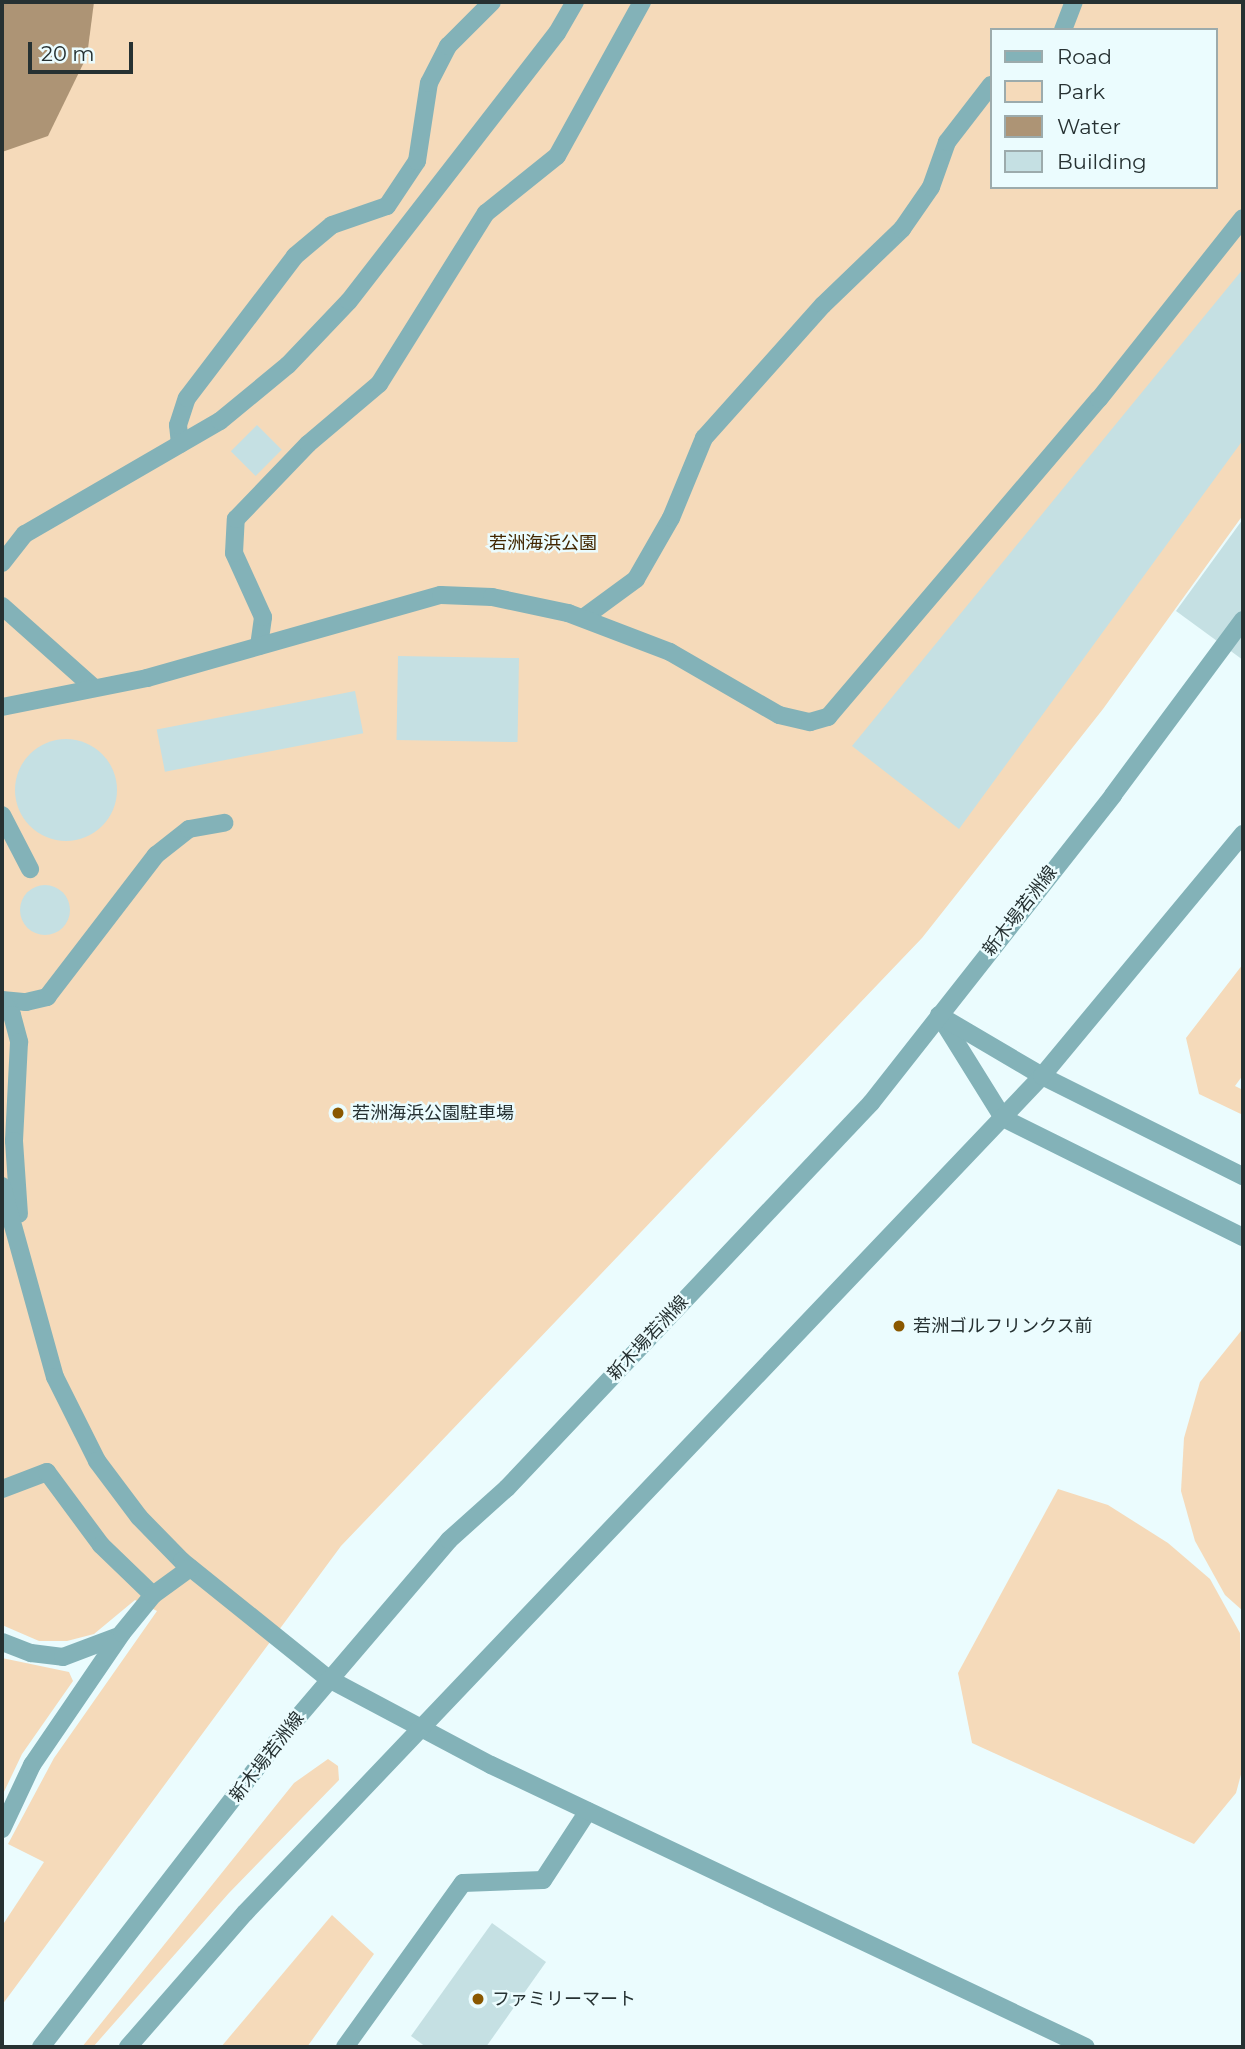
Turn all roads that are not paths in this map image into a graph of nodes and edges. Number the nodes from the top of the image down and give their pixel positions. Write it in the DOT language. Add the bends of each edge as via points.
graph roads {
  1 [pos="492,2"];
  2 [pos="575,2"];
  3 [pos="642,2"];
  4 [pos="1074,2"];
  5 [pos="1064,28"];
  6 [pos="990,86"];
  7 [pos="1243,218"];
  8 [pos="180,444"];
  9 [pos="2,563"];
  10 [pos="2,606"];
  11 [pos="583,618"];
  12 [pos="1243,620"];
  13 [pos="259,646"];
  14 [pos="94,688"];
  15 [pos="2,707"];
  16 [pos="2,815"];
  17 [pos="224,823"];
  18 [pos="1243,834"];
  19 [pos="30,869"];
  20 [pos="2,1000"];
  21 [pos="939,1015"];
  22 [pos="1042,1076"];
  23 [pos="1003,1118"];
  24 [pos="1243,1177"];
  25 [pos="2,1186"];
  26 [pos="1243,1237"];
  27 [pos="20,1246"];
  28 [pos="2,1489"];
  29 [pos="190,1568"];
  30 [pos="153,1595"];
  31 [pos="122,1633"];
  32 [pos="2,1642"];
  33 [pos="329,1679"];
  34 [pos="423,1729"];
  35 [pos="588,1811"];
  36 [pos="2,1829"];
  37 [pos="41,2047"];
  38 [pos="128,2047"];
  39 [pos="345,2047"];
  40 [pos="1086,2047"];
  1 -- 8 [label="street" via="448,46 429,83 417,161 387,206 332,225 295,256 187,398 178,425"];
  2 -- 8 [label="street" via="549,43 349,301 253,396"];
  3 -- 13 [label="street" via="556,156 486,213 379,384 308,444 236,519 234,553 263,617"];
  4 -- 5 [label="street"];
  6 -- 11 [label="street" via="947,142 931,187 902,229 823,305 704,438 671,518 636,579"];
  7 -- 11 [label="street" via="1099,399 828,718 810,722 779,715 670,652"];
  8 -- 9 [label="street" via="25,534"];
  10 -- 14 [label="street"];
  11 -- 13 [label="street" via="492,597 441,595"];
  12 -- 21 [label="street, 新木場若洲線"];
  13 -- 14 [label="street"];
  14 -- 15 [label="street"];
  16 -- 19 [label="street"];
  17 -- 20 [label="street" via="189,829 156,855 47,997 26,1002"];
  18 -- 22 [label="street"];
  20 -- 27 [label="street" via="12,1015 19,1042 14,1142"];
  21 -- 22 [label="street"];
  21 -- 23 [label="street"];
  21 -- 33 [label="street, 新木場若洲線" via="871,1103 507,1488 449,1540"];
  22 -- 23 [label="street"];
  22 -- 24 [label="street"];
  23 -- 26 [label="street"];
  23 -- 34 [label="street"];
  25 -- 27 [label="street"];
  27 -- 29 [label="street" via="55,1377 78,1429 118,1492"];
  28 -- 30 [label="street" via="47,1472 101,1545"];
  29 -- 30 [label="street"];
  29 -- 33 [label="street"];
  30 -- 31 [label="street"];
  31 -- 32 [label="street" via="99,1647 63,1657 31,1653"];
  31 -- 36 [label="street" via="32,1765"];
  33 -- 34 [label="street"];
  33 -- 37 [label="street, 新木場若洲線"];
  34 -- 35 [label="street"];
  34 -- 38 [label="street" via="245,1913"];
  35 -- 39 [label="street" via="543,1880 463,1883"];
  35 -- 40 [label="street"];
}
